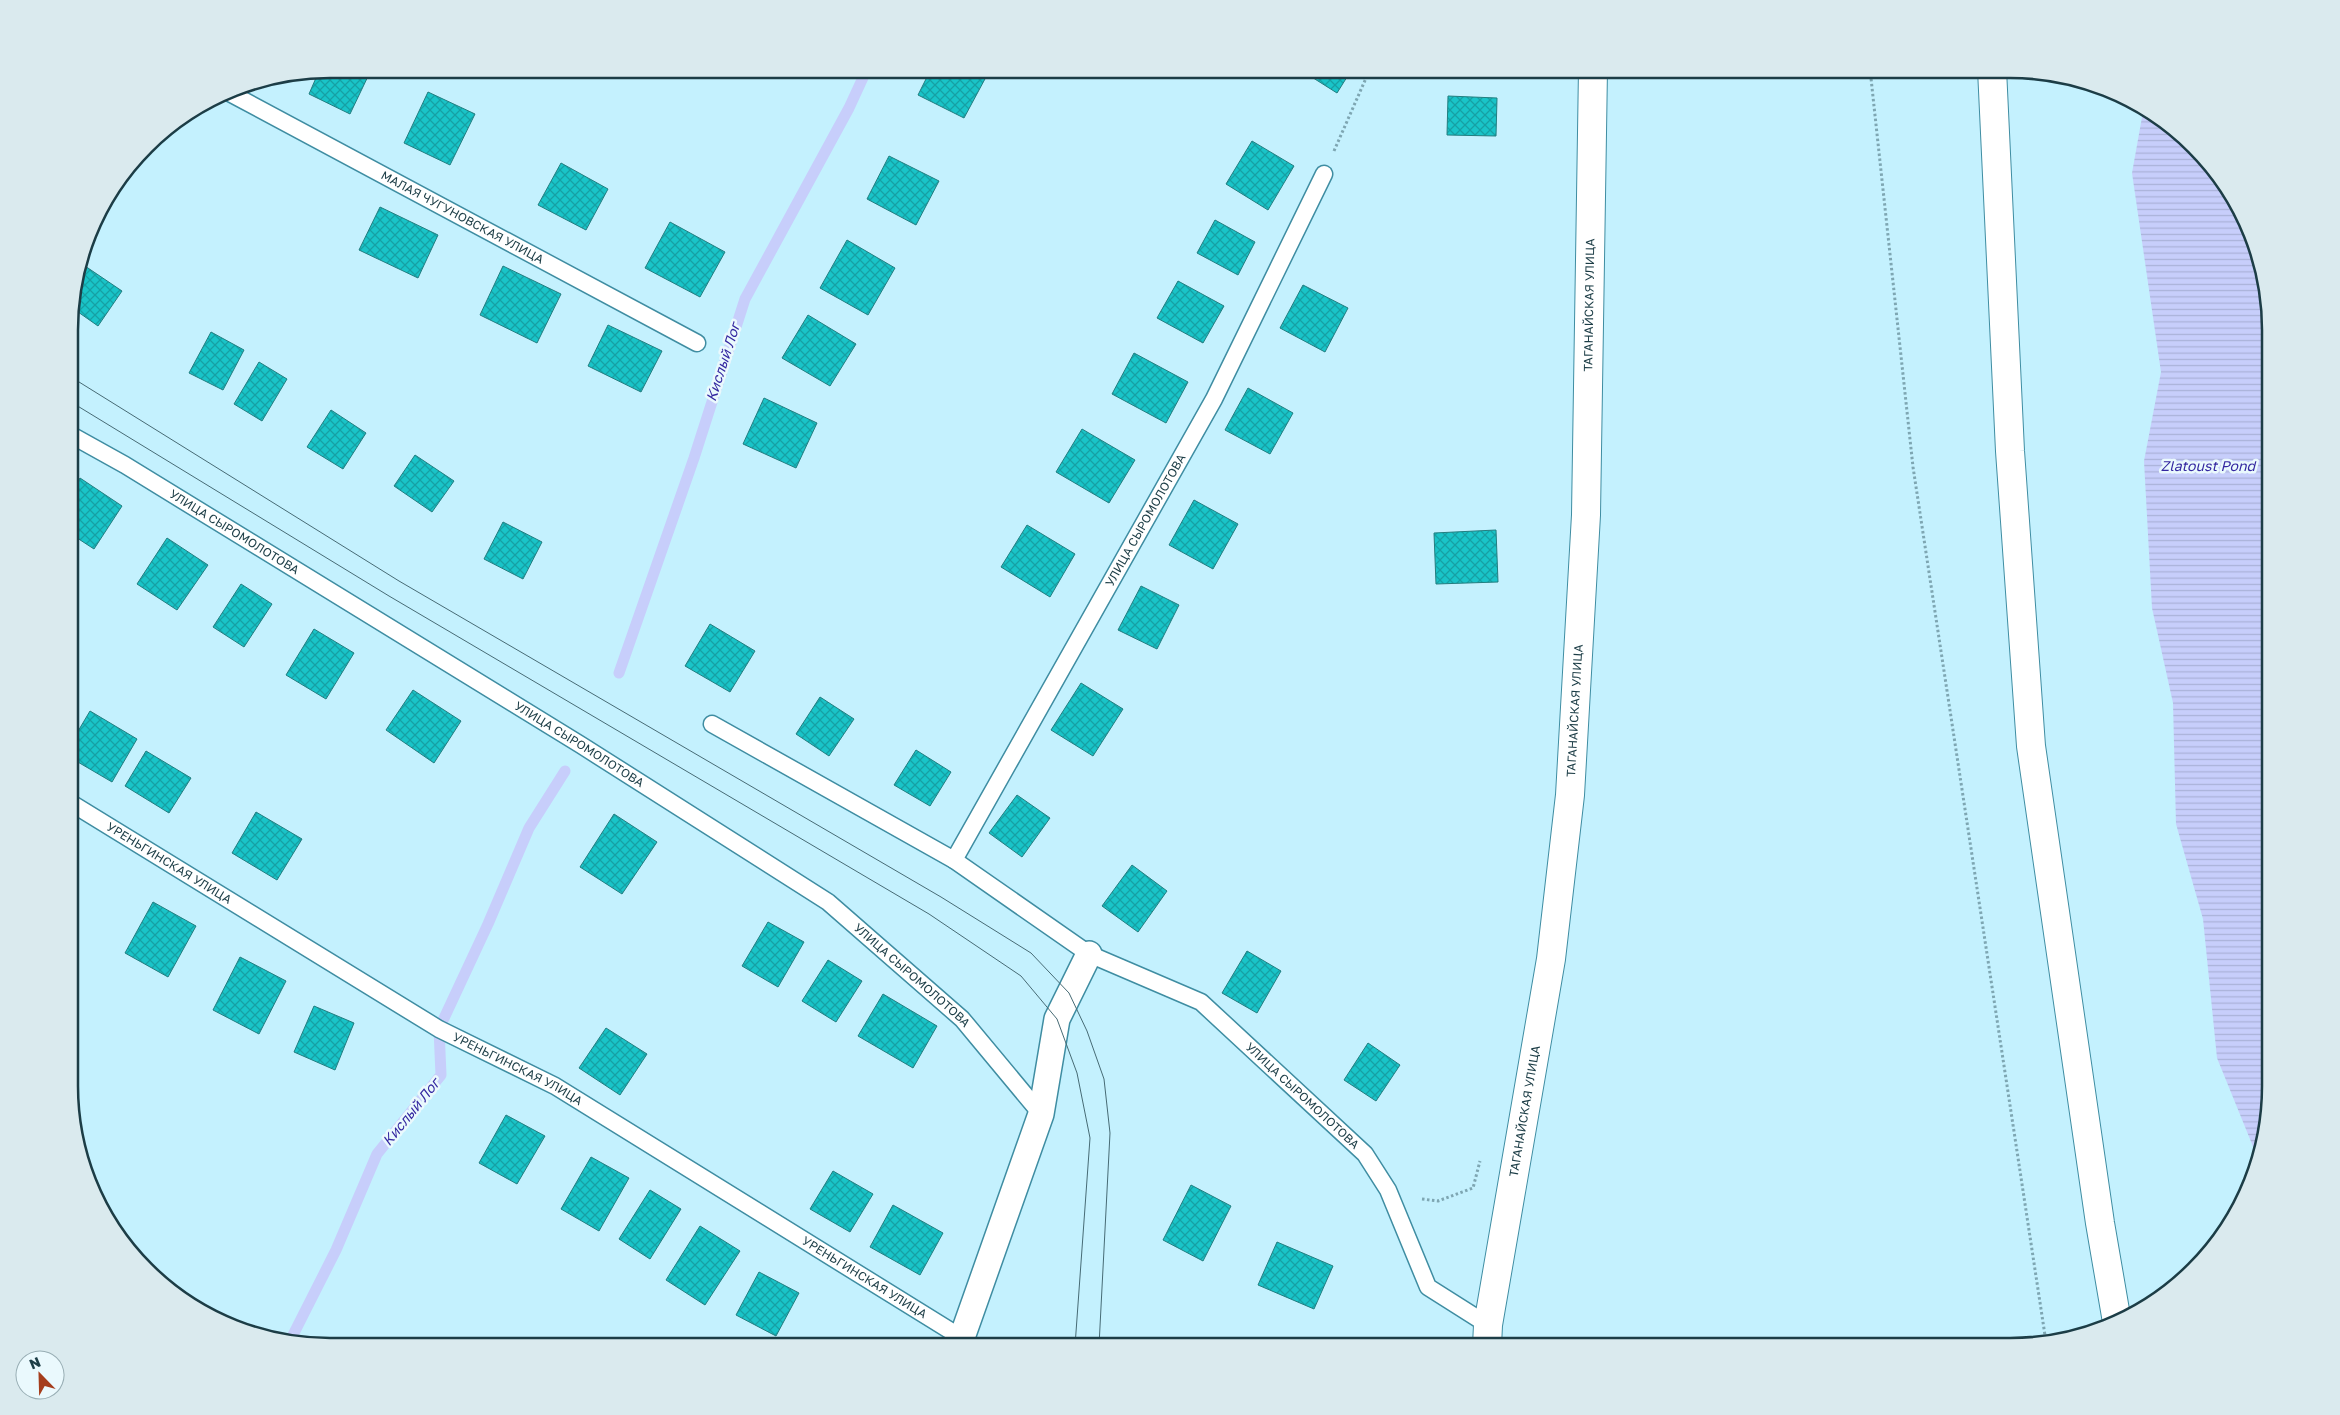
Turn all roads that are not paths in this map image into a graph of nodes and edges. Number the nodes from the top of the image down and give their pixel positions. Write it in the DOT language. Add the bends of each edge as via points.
graph roads {
  1 [pos="1593,78"];
  2 [pos="1992,78"];
  3 [pos="235,96"];
  4 [pos="1324,174"];
  5 [pos="697,343"];
  6 [pos="78,440"];
  7 [pos="712,724"];
  8 [pos="78,807"];
  9 [pos="954,860"];
  10 [pos="1090,954"];
  11 [pos="1041,1114"];
  12 [pos="2116,1314"];
  13 [pos="1488,1335"];
  14 [pos="954,1338"];
  15 [pos="961,1338"];
  1 -- 13 [label="main road, ТАГАНАЙСКАЯ УЛИЦА" via="1586,515 1570,795 1551,959"];
  2 -- 12 [label="main road" via="2010,451 2031,746"];
  3 -- 5 [label="lane, МАЛАЯ ЧУГУНОВСКАЯ УЛИЦА"];
  4 -- 9 [label="lane, УЛИЦА СЫРОМОЛОТОВА" via="1214,399"];
  6 -- 11 [label="lane, УЛИЦА СЫРОМОЛОТОВА" via="125,465 572,740 828,902 962,1019"];
  7 -- 9 [label="lane, УЛИЦА СЫРОМОЛОТОВА"];
  8 -- 14 [label="lane, УРЕНЬГИНСКАЯ УЛИЦА" via="439,1029 555,1086"];
  9 -- 10 [label="lane, УЛИЦА СЫРОМОЛОТОВА"];
  10 -- 11 [label="street" via="1056,1019"];
  10 -- 13 [label="lane, УЛИЦА СЫРОМОЛОТОВА" via="1202,1002 1365,1154 1388,1190 1428,1287"];
  11 -- 15 [label="street"];
}
